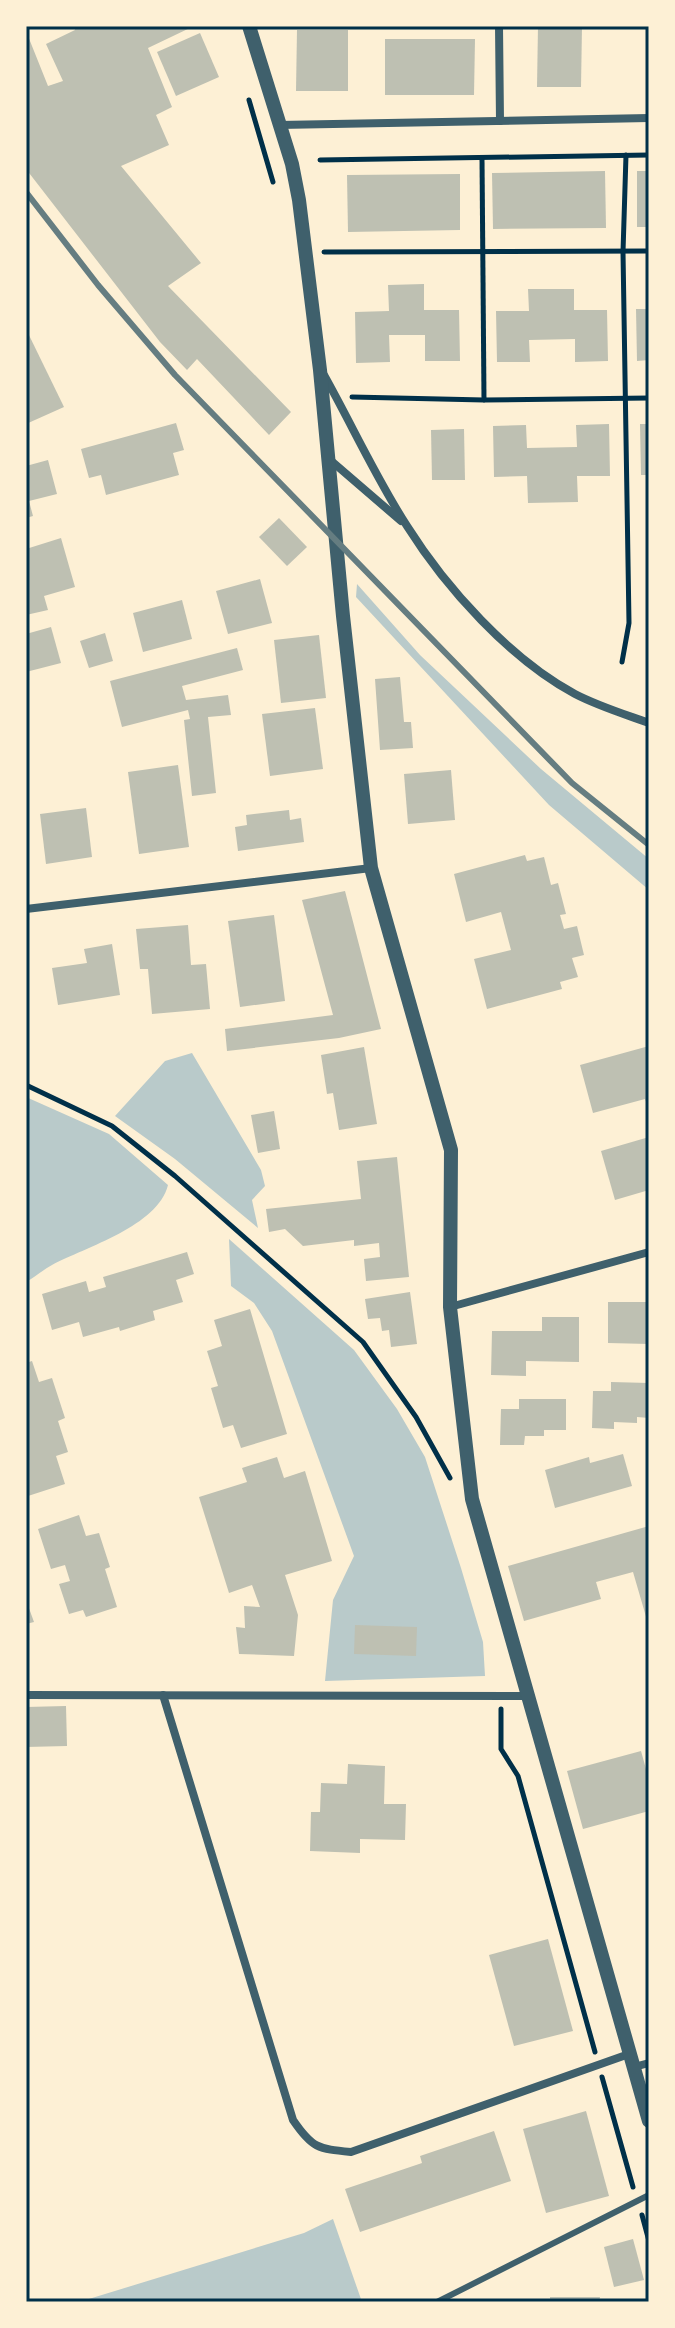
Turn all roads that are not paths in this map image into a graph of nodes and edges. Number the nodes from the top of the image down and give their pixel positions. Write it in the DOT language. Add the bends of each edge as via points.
graph roads {
  1 [pos="249,26"];
  2 [pos="499,26"];
  3 [pos="649,118"];
  4 [pos="500,121"];
  5 [pos="279,125"];
  6 [pos="320,370"];
  7 [pos="329,459"];
  8 [pos="406,525"];
  9 [pos="649,723"];
  10 [pos="371,868"];
  11 [pos="26,909"];
  12 [pos="649,1252"];
  13 [pos="450,1307"];
  14 [pos="26,1695"];
  15 [pos="163,1695"];
  16 [pos="529,1696"];
  17 [pos="632,2060"];
  18 [pos="649,2063"];
  19 [pos="649,2121"];
  20 [pos="649,2195"];
  21 [pos="437,2302"];
  1 -- 5 [label="street"];
  2 -- 4 [label="street"];
  3 -- 4 [label="street"];
  4 -- 5 [label="street"];
  5 -- 6 [label="street" via="296,182"];
  6 -- 7 [label="street"];
  6 -- 8 [label="street"];
  7 -- 8 [label="street"];
  7 -- 10 [label="street"];
  8 -- 9 [label="street" via="471,607 544,675 575,694"];
  10 -- 11 [label="street"];
  10 -- 13 [label="street" via="451,1150"];
  12 -- 13 [label="street"];
  13 -- 16 [label="street" via="472,1499"];
  14 -- 15 [label="street"];
  15 -- 16 [label="street"];
  15 -- 17 [label="street" via="293,2120 307,2141 321,2150 351,2152 598,2064"];
  16 -- 17 [label="street"];
  17 -- 18 [label="street"];
  17 -- 19 [label="street"];
  20 -- 21 [label="lane"];
}
